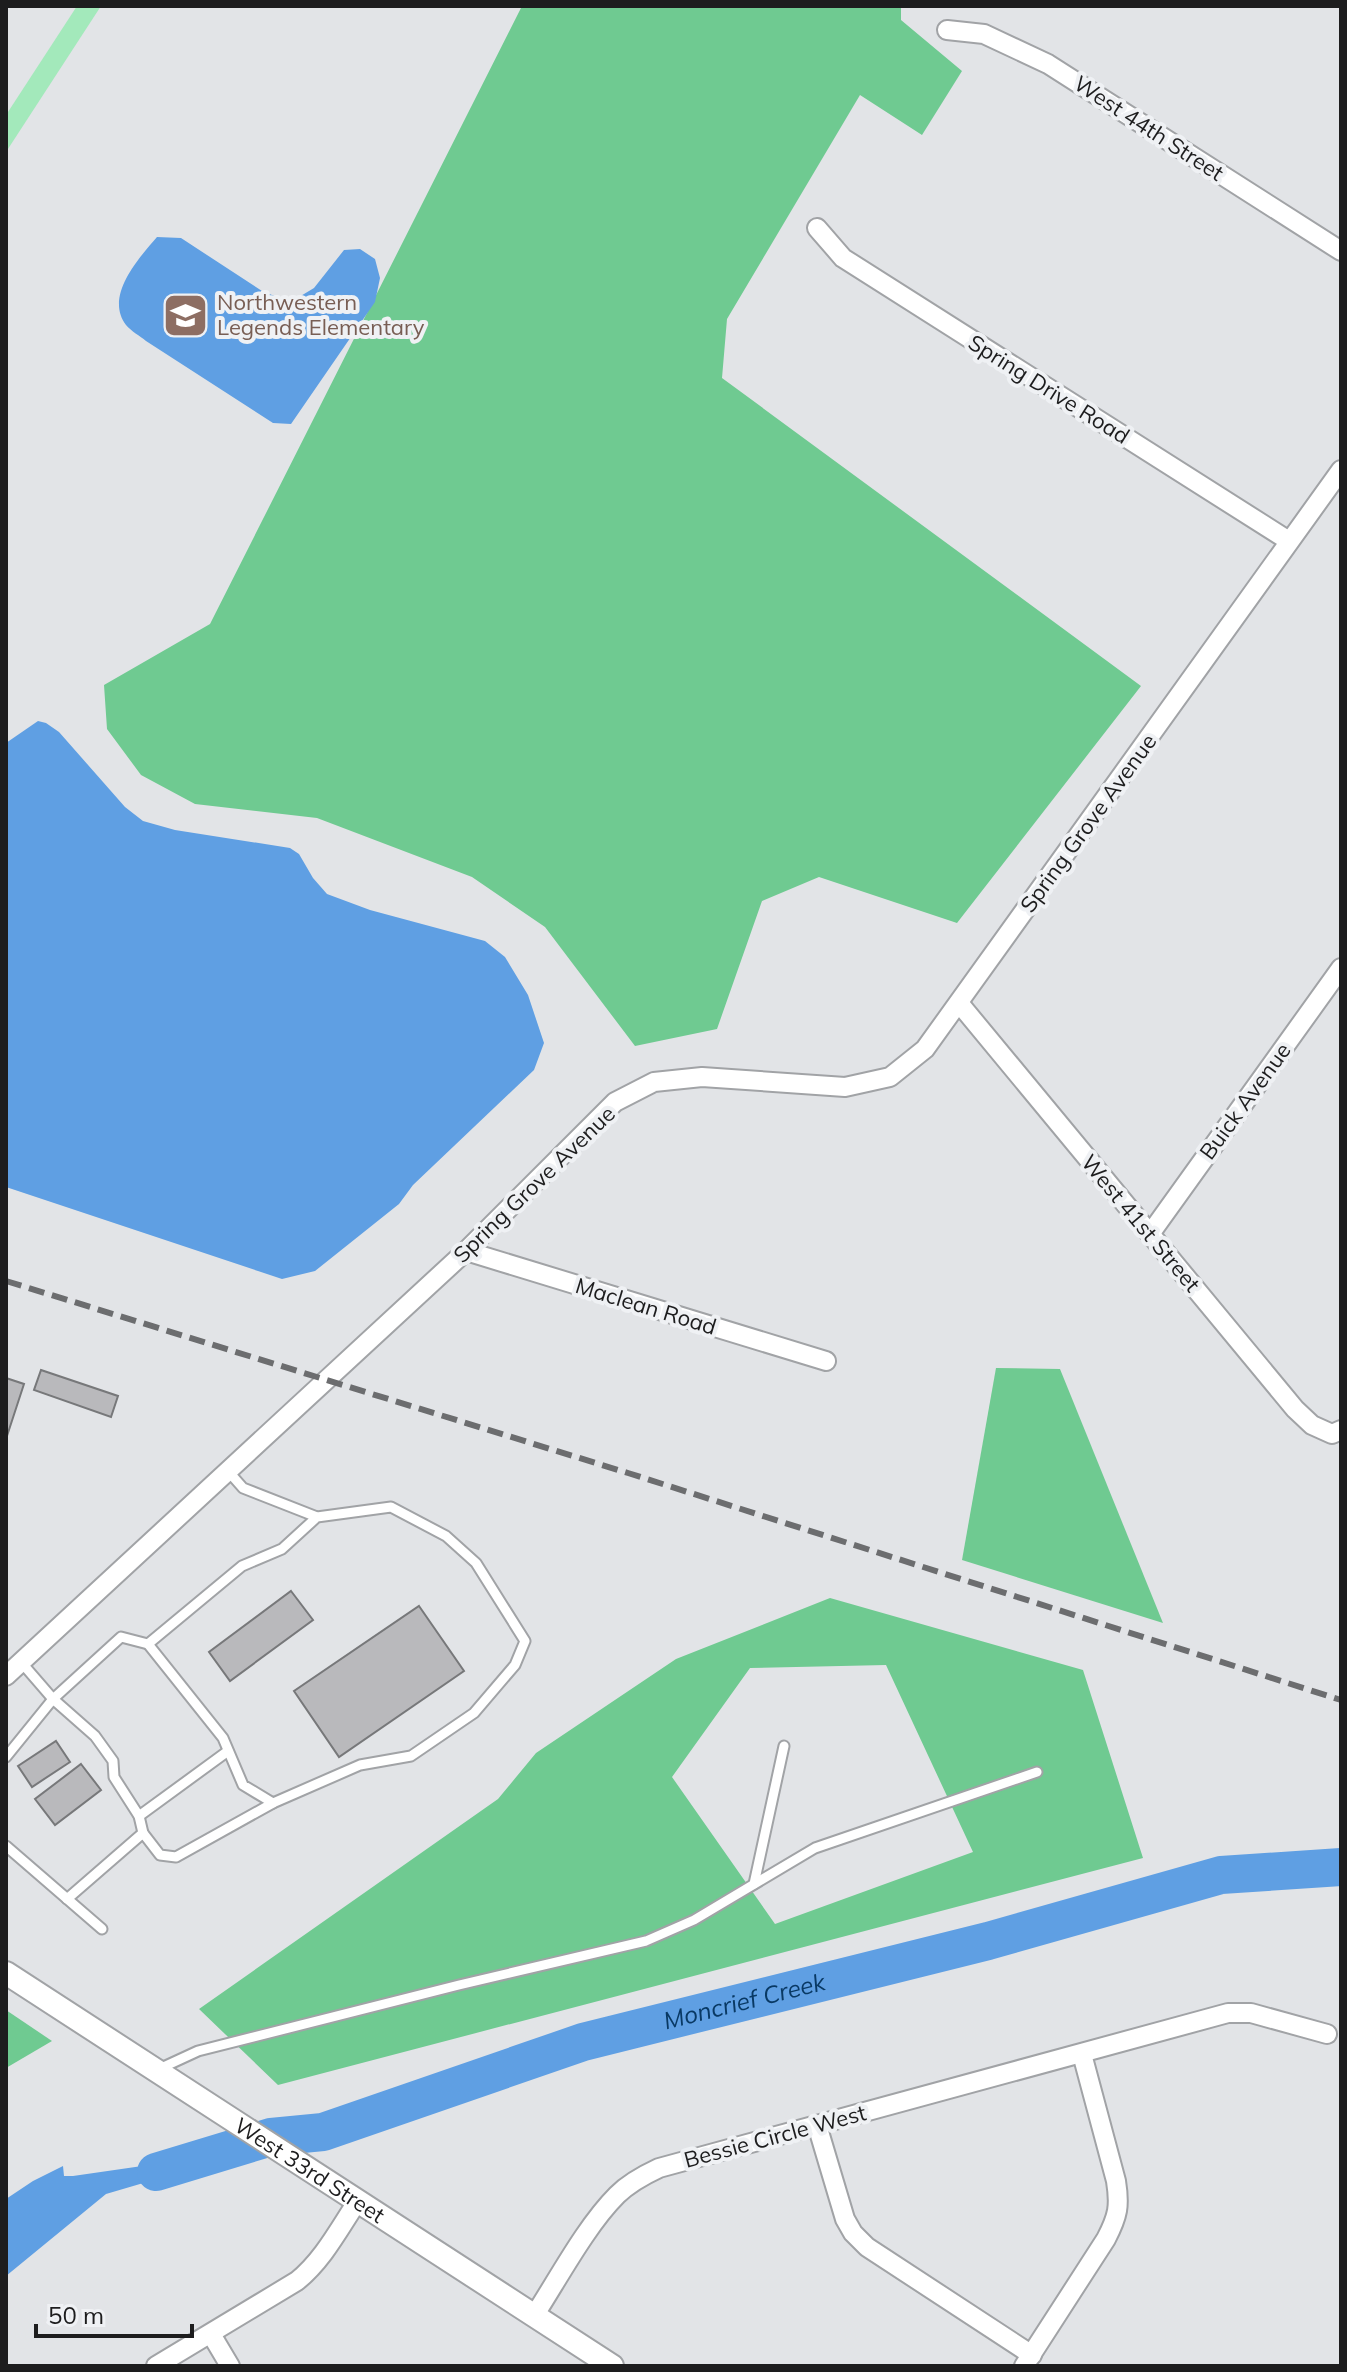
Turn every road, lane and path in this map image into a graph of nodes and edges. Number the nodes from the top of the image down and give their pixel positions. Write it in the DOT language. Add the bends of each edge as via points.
graph roads {
  1 [pos="947,30"];
  2 [pos="817,228"];
  3 [pos="1341,251"];
  4 [pos="1341,470"];
  5 [pos="1289,541"];
  6 [pos="1341,968"];
  7 [pos="959,1003"];
  8 [pos="1150,1234"];
  9 [pos="466,1251"];
  10 [pos="826,1361"];
  11 [pos="1336,1432"];
  12 [pos="228,1471"];
  13 [pos="317,1517"];
  14 [pos="148,1644"];
  15 [pos="21,1662"];
  16 [pos="6,1676"];
  17 [pos="53,1699"];
  18 [pos="784,1746"];
  19 [pos="228,1751"];
  20 [pos="6,1757"];
  21 [pos="1037,1772"];
  22 [pos="273,1803"];
  23 [pos="139,1816"];
  24 [pos="143,1833"];
  25 [pos="6,1846"];
  26 [pos="754,1884"];
  27 [pos="67,1899"];
  28 [pos="102,1929"];
  29 [pos="6,1973"];
  30 [pos="1327,2034"];
  31 [pos="1082,2054"];
  32 [pos="156,2071"];
  33 [pos="817,2125"];
  34 [pos="357,2202"];
  35 [pos="534,2316"];
  36 [pos="211,2334"];
  37 [pos="1028,2360"];
  38 [pos="156,2366"];
  39 [pos="230,2366"];
  40 [pos="612,2366"];
  1 -- 3 [label="street, West 44th Street" via="984,34 1048,64"];
  2 -- 5 [label="street, Spring Drive Road" via="843,258"];
  4 -- 5 [label="street, Spring Grove Avenue"];
  5 -- 7 [label="street, Spring Grove Avenue"];
  6 -- 8 [label="street, Buick Avenue"];
  7 -- 8 [label="street, West 41st Street"];
  7 -- 9 [label="street, Spring Grove Avenue" via="925,1049 890,1077 845,1087 702,1077 654,1082 615,1102"];
  8 -- 11 [label="street, West 41st Street" via="1295,1409 1312,1425"];
  9 -- 10 [label="street, Maclean Road"];
  9 -- 12 [label="street, Spring Grove Avenue"];
  12 -- 13 [label="lane" via="243,1488"];
  12 -- 15 [label="street, Spring Grove Avenue"];
  13 -- 14 [label="lane" via="282,1549 242,1566"];
  13 -- 22 [label="lane" via="391,1507 446,1536 476,1563 525,1641 515,1665 474,1713 411,1756 360,1765"];
  14 -- 17 [label="lane" via="121,1637"];
  14 -- 19 [label="lane"];
  15 -- 16 [label="street, Spring Grove Avenue"];
  15 -- 17 [label="lane"];
  17 -- 20 [label="lane"];
  17 -- 23 [label="lane" via="95,1736"];
  18 -- 26 [label="lane"];
  19 -- 22 [label="lane" via="243,1785"];
  19 -- 23 [label="lane"];
  21 -- 26 [label="lane" via="815,1848"];
  22 -- 24 [label="lane" via="176,1857 160,1855"];
  23 -- 24 [label="lane"];
  24 -- 27 [label="lane"];
  25 -- 27 [label="lane"];
  26 -- 32 [label="lane" via="646,1941 198,2051"];
  27 -- 28 [label="lane"];
  29 -- 32 [label="street, West 33rd Street"];
  30 -- 31 [label="street, Bessie Circle West" via="1251,2013 1228,2013"];
  31 -- 33 [label="street, Bessie Circle West"];
  31 -- 37 [label="street" via="1116,2181 1117,2218"];
  32 -- 34 [label="street, West 33rd Street"];
  33 -- 35 [label="street, Bessie Circle West" via="638,2178 600,2215"];
  33 -- 37 [label="street" via="853,2233"];
  34 -- 35 [label="street, West 33rd Street"];
  34 -- 36 [label="street" via="310,2271"];
  35 -- 40 [label="street, West 33rd Street"];
  36 -- 38 [label="street"];
  36 -- 39 [label="street"];
}
